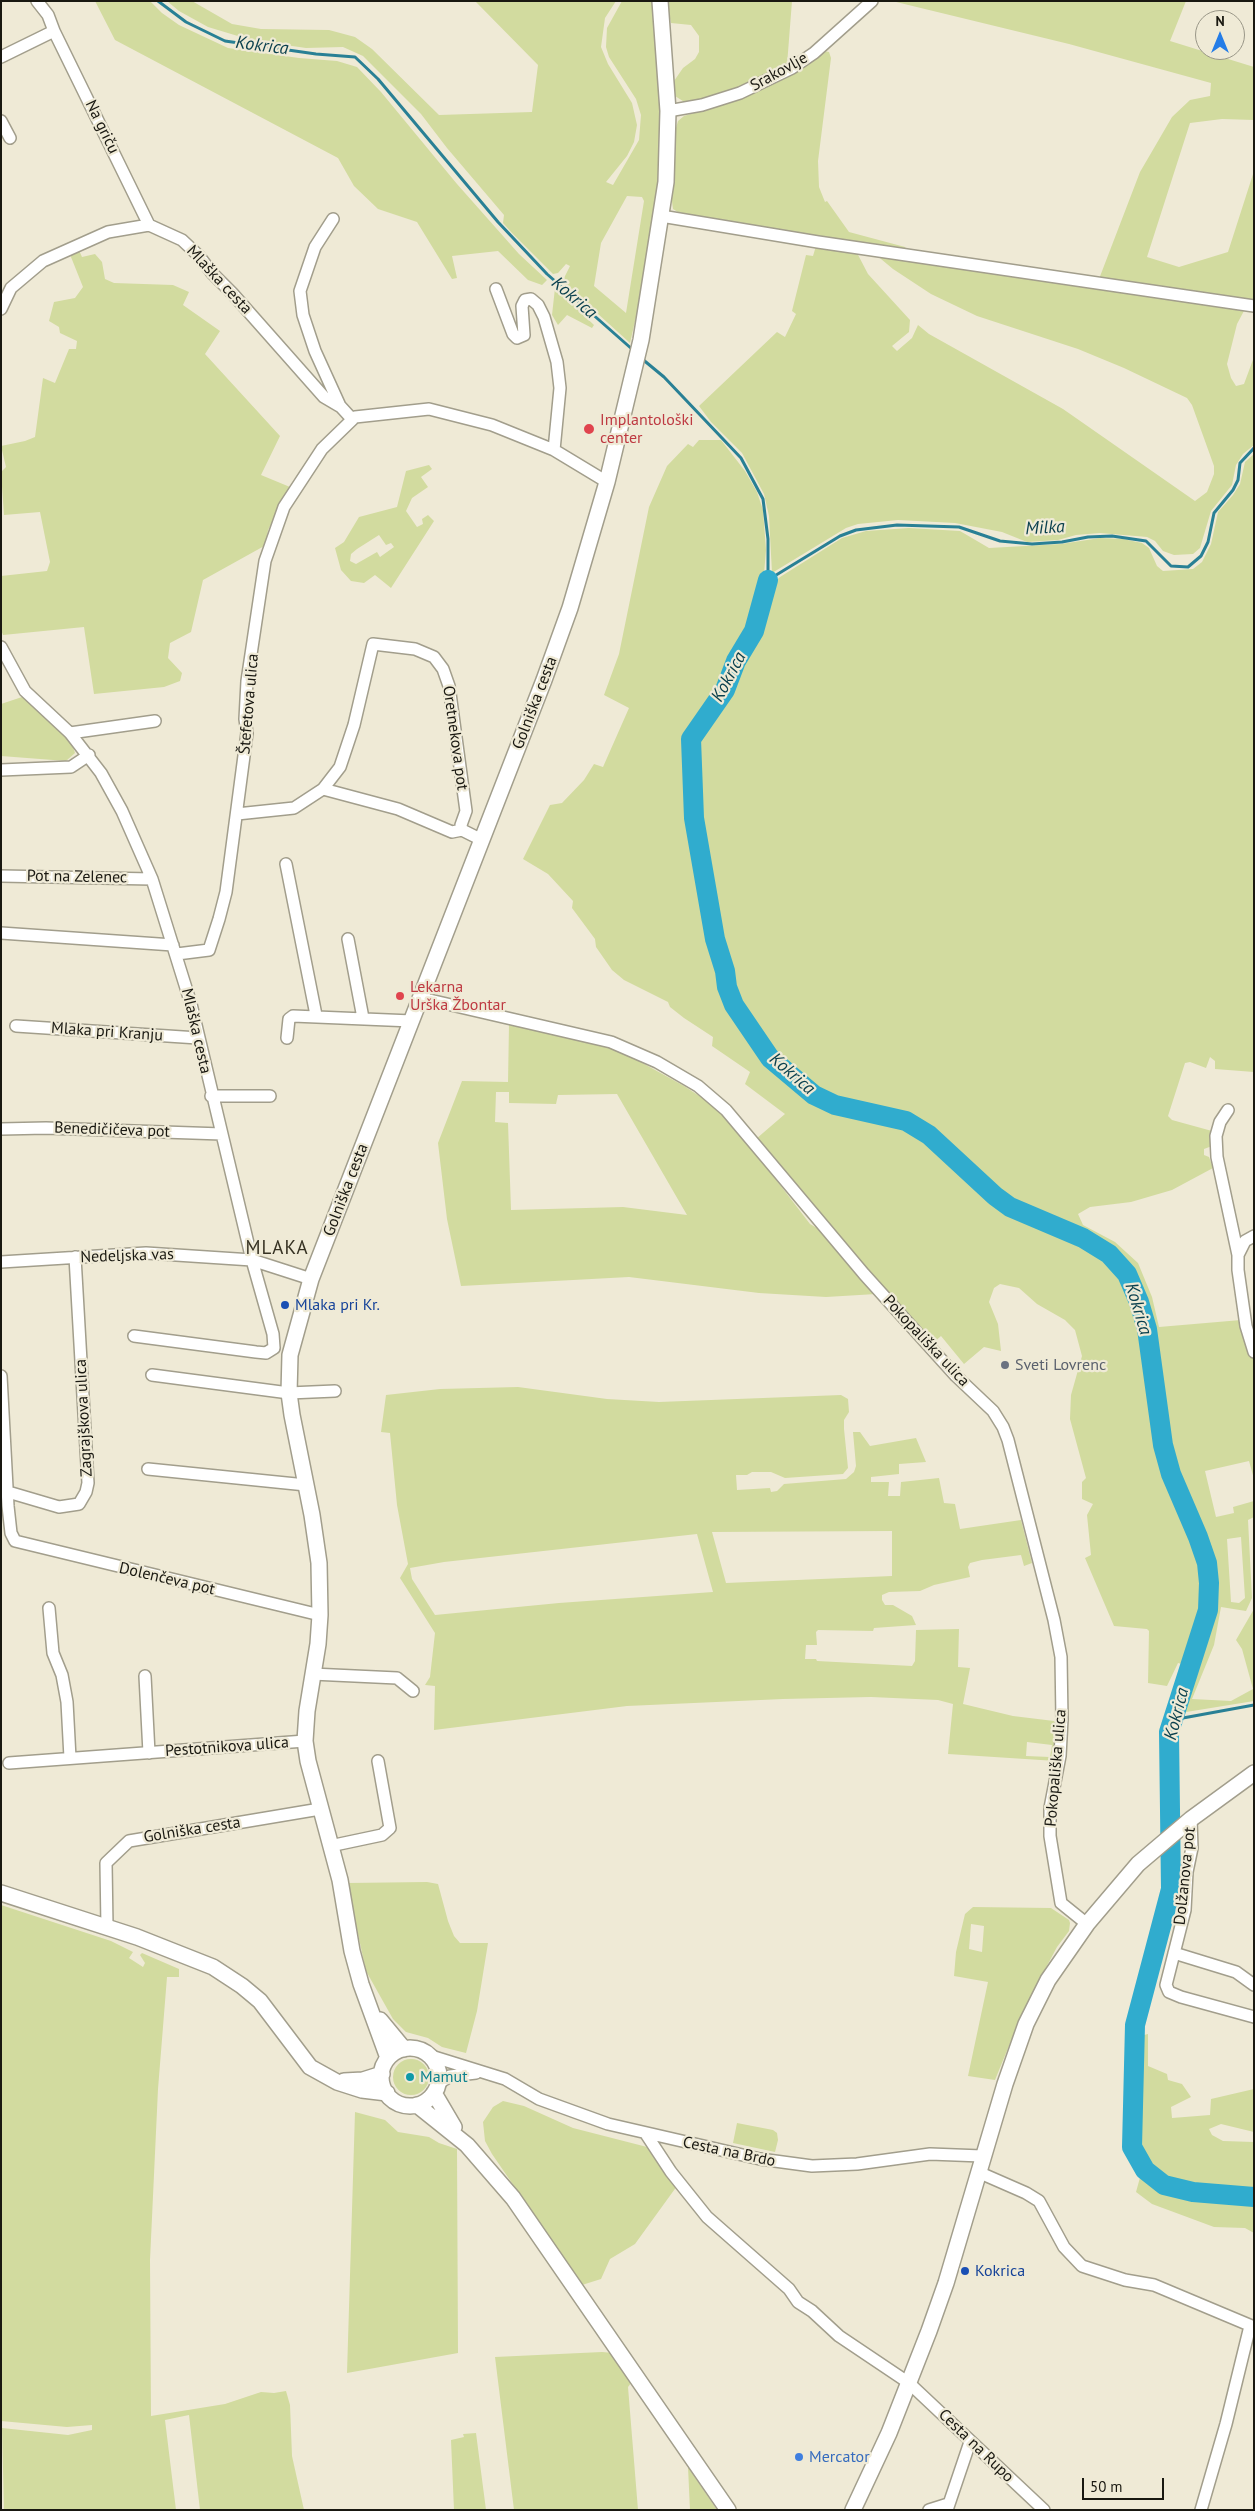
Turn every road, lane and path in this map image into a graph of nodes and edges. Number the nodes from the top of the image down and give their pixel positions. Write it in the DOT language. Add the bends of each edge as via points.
graph roads {
  1 [pos="37,1"];
  2 [pos="660,1"];
  3 [pos="872,1"];
  4 [pos="54,31"];
  5 [pos="1,57"];
  6 [pos="668,111"];
  7 [pos="1,121"];
  8 [pos="10,138"];
  9 [pos="661,216"];
  10 [pos="333,220"];
  11 [pos="149,225"];
  12 [pos="496,289"];
  13 [pos="1254,306"];
  14 [pos="1,309"];
  15 [pos="341,407"];
  16 [pos="352,419"];
  17 [pos="554,450"];
  18 [pos="607,482"];
  19 [pos="1,647"];
  20 [pos="155,721"];
  21 [pos="70,733"];
  22 [pos="89,755"];
  23 [pos="1,770"];
  24 [pos="323,789"];
  25 [pos="237,814"];
  26 [pos="462,830"];
  27 [pos="482,840"];
  28 [pos="286,864"];
  29 [pos="1,876"];
  30 [pos="152,879"];
  31 [pos="1,933"];
  32 [pos="348,939"];
  33 [pos="175,949"];
  34 [pos="422,998"];
  35 [pos="316,1015"];
  36 [pos="363,1018"];
  37 [pos="412,1021"];
  38 [pos="16,1026"];
  39 [pos="198,1038"];
  40 [pos="288,1038"];
  41 [pos="211,1096"];
  42 [pos="270,1096"];
  43 [pos="1228,1110"];
  44 [pos="1,1129"];
  45 [pos="222,1134"];
  46 [pos="1254,1236"];
  47 [pos="1238,1254"];
  48 [pos="75,1257"];
  49 [pos="252,1260"];
  50 [pos="1,1262"];
  51 [pos="312,1279"];
  52 [pos="134,1336"];
  53 [pos="1254,1352"];
  54 [pos="152,1375"];
  55 [pos="1,1376"];
  56 [pos="334,1391"];
  57 [pos="289,1393"];
  58 [pos="148,1469"];
  59 [pos="306,1485"];
  60 [pos="8,1492"];
  61 [pos="49,1608"];
  62 [pos="320,1615"];
  63 [pos="312,1674"];
  64 [pos="145,1676"];
  65 [pos="413,1691"];
  66 [pos="305,1741"];
  67 [pos="149,1753"];
  68 [pos="70,1758"];
  69 [pos="378,1762"];
  70 [pos="9,1763"];
  71 [pos="1254,1773"];
  72 [pos="320,1809"];
  73 [pos="1191,1819"];
  74 [pos="330,1846"];
  75 [pos="1,1893"];
  76 [pos="1087,1924"];
  77 [pos="107,1927"];
  78 [pos="1174,1953"];
  79 [pos="1254,1985"];
  80 [pos="374,2013"];
  81 [pos="1254,2018"];
  82 [pos="404,2049"];
  83 [pos="431,2056"];
  84 [pos="388,2058"];
  85 [pos="488,2073"];
  86 [pos="382,2074"];
  87 [pos="337,2082"];
  88 [pos="436,2088"];
  89 [pos="387,2094"];
  90 [pos="417,2105"];
  91 [pos="646,2134"];
  92 [pos="466,2144"];
  93 [pos="982,2156"];
  94 [pos="978,2172"];
  95 [pos="1252,2326"];
  96 [pos="909,2383"];
  97 [pos="970,2442"];
  98 [pos="947,2507"];
  99 [pos="1040,2508"];
  100 [pos="728,2510"];
  101 [pos="853,2510"];
  102 [pos="929,2510"];
  103 [pos="1201,2510"];
  1 -- 4 [label="street, Na griču" via="48,15"];
  2 -- 6 [label="main road, Golniška cesta"];
  3 -- 6 [label="street, Srakovlje" via="814,53 792,68 740,93"];
  4 -- 5 [label="street"];
  4 -- 11 [label="street, Na griču"];
  6 -- 9 [label="main road, Golniška cesta" via="666,182"];
  7 -- 8 [label="street"];
  9 -- 13 [label="street"];
  9 -- 18 [label="main road, Golniška cesta" via="640,340"];
  10 -- 15 [label="street, Mlaška cesta" via="315,247 300,291 303,315 315,351"];
  11 -- 14 [label="street" via="108,232 43,261 11,288"];
  11 -- 15 [label="street, Mlaška cesta" via="182,240 199,256 324,397"];
  12 -- 17 [label="street" via="517,338 524,335 522,306 525,300 531,299 538,305 544,317 557,362 560,388"];
  15 -- 16 [label="street, Mlaška cesta"];
  16 -- 17 [label="street" via="429,409 492,426"];
  16 -- 25 [label="street, Štefetova ulica" via="322,449 284,507 265,561 248,681 245,719 248,733"];
  17 -- 18 [label="street"];
  18 -- 27 [label="main road, Golniška cesta" via="560,635"];
  19 -- 21 [label="street, Mlaška cesta" via="25,691"];
  20 -- 21 [label="street"];
  21 -- 22 [label="street, Mlaška cesta"];
  22 -- 23 [label="street" via="71,767"];
  22 -- 30 [label="street, Mlaška cesta" via="122,811"];
  24 -- 25 [label="street, Oretnekova pot" via="294,808"];
  24 -- 26 [label="street" via="398,809 452,832"];
  24 -- 26 [label="street, Oretnekova pot" via="340,767 354,726 373,644 415,649 434,657 444,670 449,686 466,810"];
  25 -- 33 [label="street, Štefetova ulica" via="226,892 209,950"];
  26 -- 27 [label="street"];
  27 -- 34 [label="main road, Golniška cesta"];
  28 -- 35 [label="street"];
  29 -- 30 [label="street, Pot na Zelenec"];
  30 -- 33 [label="street, Mlaška cesta"];
  31 -- 33 [label="street"];
  32 -- 36 [label="street"];
  33 -- 39 [label="street, Mlaška cesta"];
  34 -- 37 [label="main road, Golniška cesta"];
  34 -- 76 [label="street, Pokopališka ulica" via="611,1042 657,1062 698,1086 726,1110 871,1282 956,1376 993,1411 1008,1440 1058,1639 1062,1719 1060,1756 1050,1808 1050,1836 1061,1903"];
  35 -- 36 [label="street"];
  35 -- 40 [label="street" via="289,1019"];
  36 -- 37 [label="street"];
  37 -- 51 [label="main road, Golniška cesta"];
  38 -- 39 [label="street, Mlaka pri Kranju"];
  39 -- 41 [label="street, Mlaška cesta"];
  41 -- 42 [label="street"];
  41 -- 45 [label="street, Mlaška cesta"];
  43 -- 47 [label="street" via="1216,1136 1217,1157"];
  44 -- 45 [label="street, Benedičičeva pot"];
  45 -- 49 [label="street, Mlaška cesta"];
  46 -- 47 [label="street" via="1245,1241"];
  47 -- 53 [label="street" via="1241,1295"];
  48 -- 49 [label="street, Nedeljska vas" via="146,1253"];
  48 -- 50 [label="street, Nedeljska vas"];
  48 -- 60 [label="street, Zagrajškova ulica" via="86,1492 78,1504 59,1507"];
  49 -- 51 [label="street"];
  49 -- 52 [label="street" via="273,1334 272,1351 256,1352"];
  51 -- 57 [label="main road, Golniška cesta" via="294,1338"];
  54 -- 57 [label="street"];
  55 -- 60 [label="street"];
  56 -- 57 [label="street"];
  57 -- 59 [label="main road, Golniška cesta"];
  58 -- 59 [label="street"];
  59 -- 62 [label="main road, Golniška cesta" via="320,1563"];
  60 -- 62 [label="street, Dolenčeva pot" via="11,1533 15,1541"];
  61 -- 68 [label="street" via="53,1653 62,1675 67,1702"];
  62 -- 63 [label="main road, Golniška cesta"];
  63 -- 65 [label="street" via="397,1678"];
  63 -- 66 [label="main road, Golniška cesta"];
  64 -- 67 [label="street, Pestotnikova ulica"];
  66 -- 67 [label="street, Pestotnikova ulica"];
  66 -- 72 [label="main road, Golniška cesta"];
  67 -- 68 [label="street, Pestotnikova ulica"];
  68 -- 70 [label="street, Pestotnikova ulica"];
  69 -- 74 [label="street" via="390,1828 382,1835"];
  71 -- 73 [label="main road"];
  72 -- 74 [label="main road, Golniška cesta"];
  72 -- 77 [label="street, Golniška cesta" via="129,1840 106,1863"];
  73 -- 76 [label="main road" via="1125,1877"];
  73 -- 78 [label="street, Dolžanova pot" via="1192,1848 1185,1910"];
  74 -- 80 [label="main road, Golniška cesta" via="340,1880 352,1950"];
  75 -- 77 [label="main road"];
  76 -- 93 [label="main road" via="1048,1980 1026,2024"];
  77 -- 87 [label="main road" via="213,1967 242,1986 272,2016 310,2067"];
  78 -- 79 [label="street" via="1236,1972"];
  78 -- 81 [label="street, Dolžanova pot" via="1166,1985 1169,1992"];
  80 -- 82 [label="main road"];
  80 -- 84 [label="main road"];
  82 -- 83 [label="main road" via="423,2051"];
  82 -- 84 [label="main road"];
  83 -- 85 [label="street, Cesta na Brdo"];
  83 -- 88 [label="main road" via="439,2073"];
  84 -- 86 [label="main road"];
  85 -- 88 [label="street" via="450,2076"];
  85 -- 91 [label="street, Cesta na Brdo" via="570,2112"];
  86 -- 87 [label="main road" via="364,2080"];
  86 -- 89 [label="main road"];
  87 -- 89 [label="main road"];
  88 -- 90 [label="main road" via="427,2100"];
  88 -- 92 [label="main road" via="444,2113"];
  89 -- 90 [label="main road" via="395,2101"];
  90 -- 92 [label="main road"];
  91 -- 93 [label="street, Cesta na Brdo" via="760,2159 812,2166 857,2164 930,2154"];
  91 -- 96 [label="street, Cesta na Rupo" via="707,2217 839,2336"];
  92 -- 100 [label="main road" via="513,2198"];
  93 -- 94 [label="main road"];
  94 -- 95 [label="street" via="1026,2192 1039,2201 1064,2247 1082,2266 1125,2280 1154,2285"];
  94 -- 96 [label="main road" via="946,2282"];
  95 -- 103 [label="street"];
  96 -- 97 [label="street, Cesta na Rupo"];
  96 -- 101 [label="main road"];
  97 -- 98 [label="street"];
  97 -- 99 [label="street, Cesta na Rupo"];
  98 -- 102 [label="street"];
}
